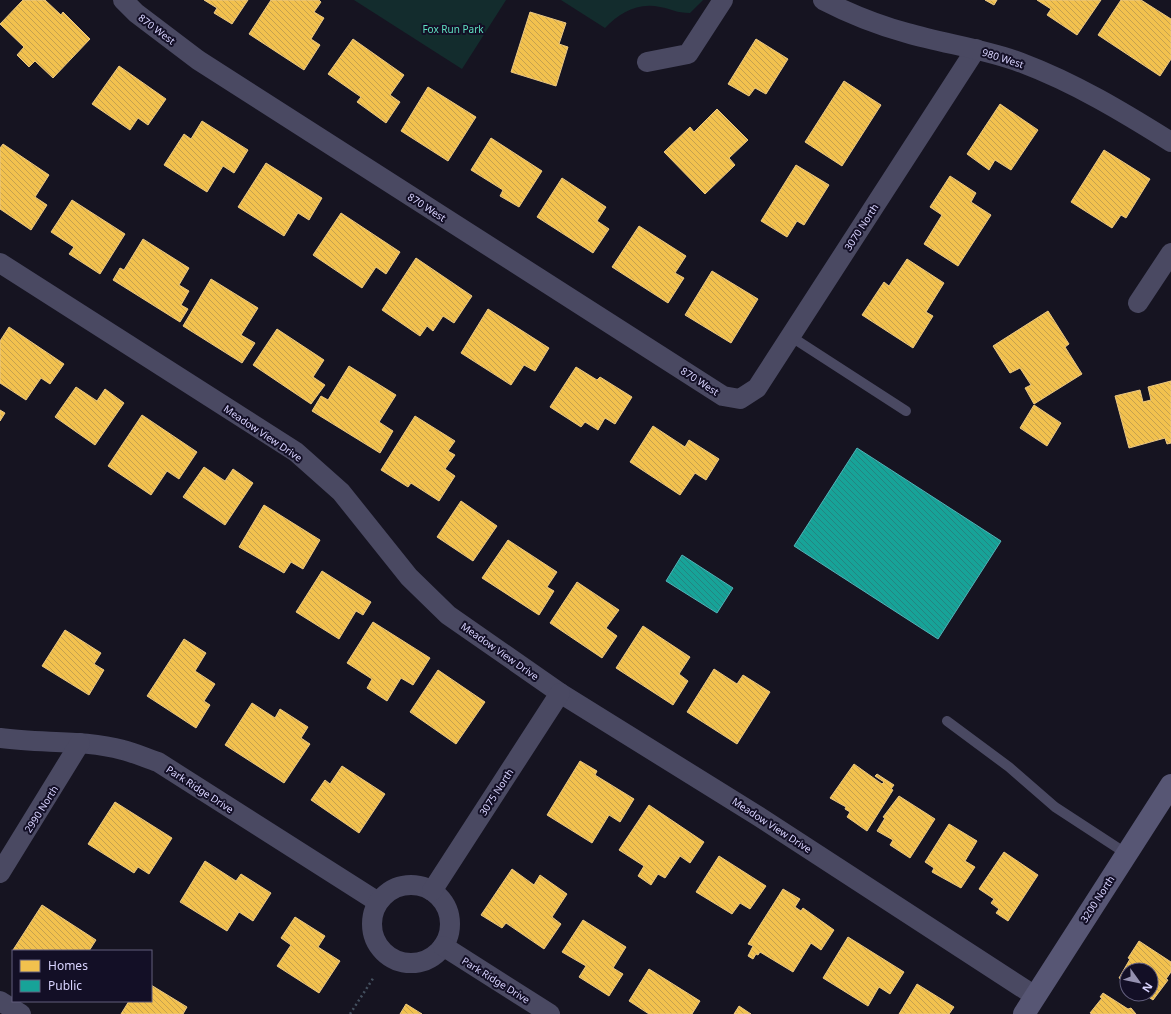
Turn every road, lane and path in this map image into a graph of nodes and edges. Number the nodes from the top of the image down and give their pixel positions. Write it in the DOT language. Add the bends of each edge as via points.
graph roads {
  1 [pos="123,0"];
  2 [pos="723,0"];
  3 [pos="823,0"];
  4 [pos="976,49"];
  5 [pos="647,62"];
  6 [pos="1171,142"];
  7 [pos="1171,253"];
  8 [pos="0,264"];
  9 [pos="1138,303"];
  10 [pos="790,336"];
  11 [pos="740,399"];
  12 [pos="906,410"];
  13 [pos="560,693"];
  14 [pos="947,721"];
  15 [pos="0,738"];
  16 [pos="80,743"];
  17 [pos="1171,785"];
  18 [pos="1126,854"];
  19 [pos="0,873"];
  20 [pos="432,890"];
  21 [pos="378,902"];
  22 [pos="443,946"];
  23 [pos="374,977"];
  24 [pos="1035,996"];
  25 [pos="0,1001"];
  26 [pos="21,1014"];
  27 [pos="350,1014"];
  28 [pos="550,1014"];
  29 [pos="1024,1014"];
  1 -- 11 [label="street, 870 West" via="136,13 198,60 723,396"];
  2 -- 5 [label="street" via="688,54"];
  3 -- 4 [label="street, 980 West" via="854,16 907,33"];
  4 -- 6 [label="street, 980 West" via="1021,63 1077,87"];
  4 -- 10 [label="street, 3070 North"];
  7 -- 9 [label="street"];
  8 -- 13 [label="street, Meadow View Drive" via="296,452 341,492 409,577 448,615"];
  10 -- 11 [label="street, 3070 North" via="757,388"];
  10 -- 12 [label="lane"];
  13 -- 20 [label="street, 3075 North"];
  13 -- 24 [label="street, Meadow View Drive" via="758,816"];
  14 -- 18 [label="lane" via="1009,767 1055,807"];
  15 -- 16 [label="street, Park Ridge Drive"];
  16 -- 19 [label="street, 2990 North"];
  16 -- 21 [label="street, Park Ridge Drive" via="122,749 158,762"];
  17 -- 18 [label="street, 3200 North"];
  18 -- 24 [label="street, 3200 North"];
  20 -- 21 [label="street" via="421,886 403,886 386,893"];
  20 -- 22 [label="street" via="446,906 450,916 450,926"];
  21 -- 22 [label="street" via="371,923 377,944 384,953 404,963 415,963 436,954"];
  22 -- 28 [label="street, Park Ridge Drive"];
  23 -- 27 [label="path"];
  24 -- 29 [label="street, 3200 North"];
  25 -- 26 [label="street"];
}
